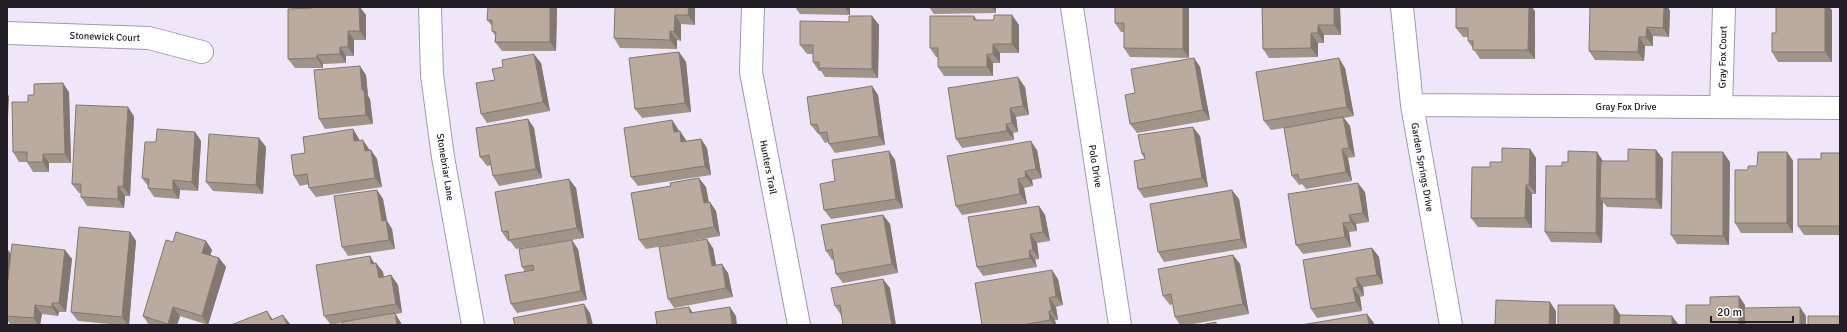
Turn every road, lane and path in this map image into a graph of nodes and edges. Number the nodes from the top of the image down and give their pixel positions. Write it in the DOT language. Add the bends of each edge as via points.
graph roads {
  1 [pos="430,7"];
  2 [pos="753,7"];
  3 [pos="1072,7"];
  4 [pos="1402,7"];
  5 [pos="1724,7"];
  6 [pos="7,33"];
  7 [pos="202,52"];
  8 [pos="1412,105"];
  9 [pos="1721,107"];
  10 [pos="1840,108"];
  11 [pos="473,325"];
  12 [pos="799,325"];
  13 [pos="1120,325"];
  14 [pos="1451,325"];
  1 -- 11 [label="street, Stonebriar Lane" via="432,75 439,127"];
  2 -- 12 [label="street, Hunters Trail" via="751,72"];
  3 -- 13 [label="street, Polo Drive"];
  4 -- 8 [label="street, Garden Springs Drive"];
  5 -- 9 [label="street, Gray Fox Court"];
  6 -- 7 [label="street, Stonewick Court" via="149,38"];
  8 -- 9 [label="street, Gray Fox Drive"];
  8 -- 14 [label="street, Garden Springs Drive"];
  9 -- 10 [label="street, Gray Fox Drive"];
}
